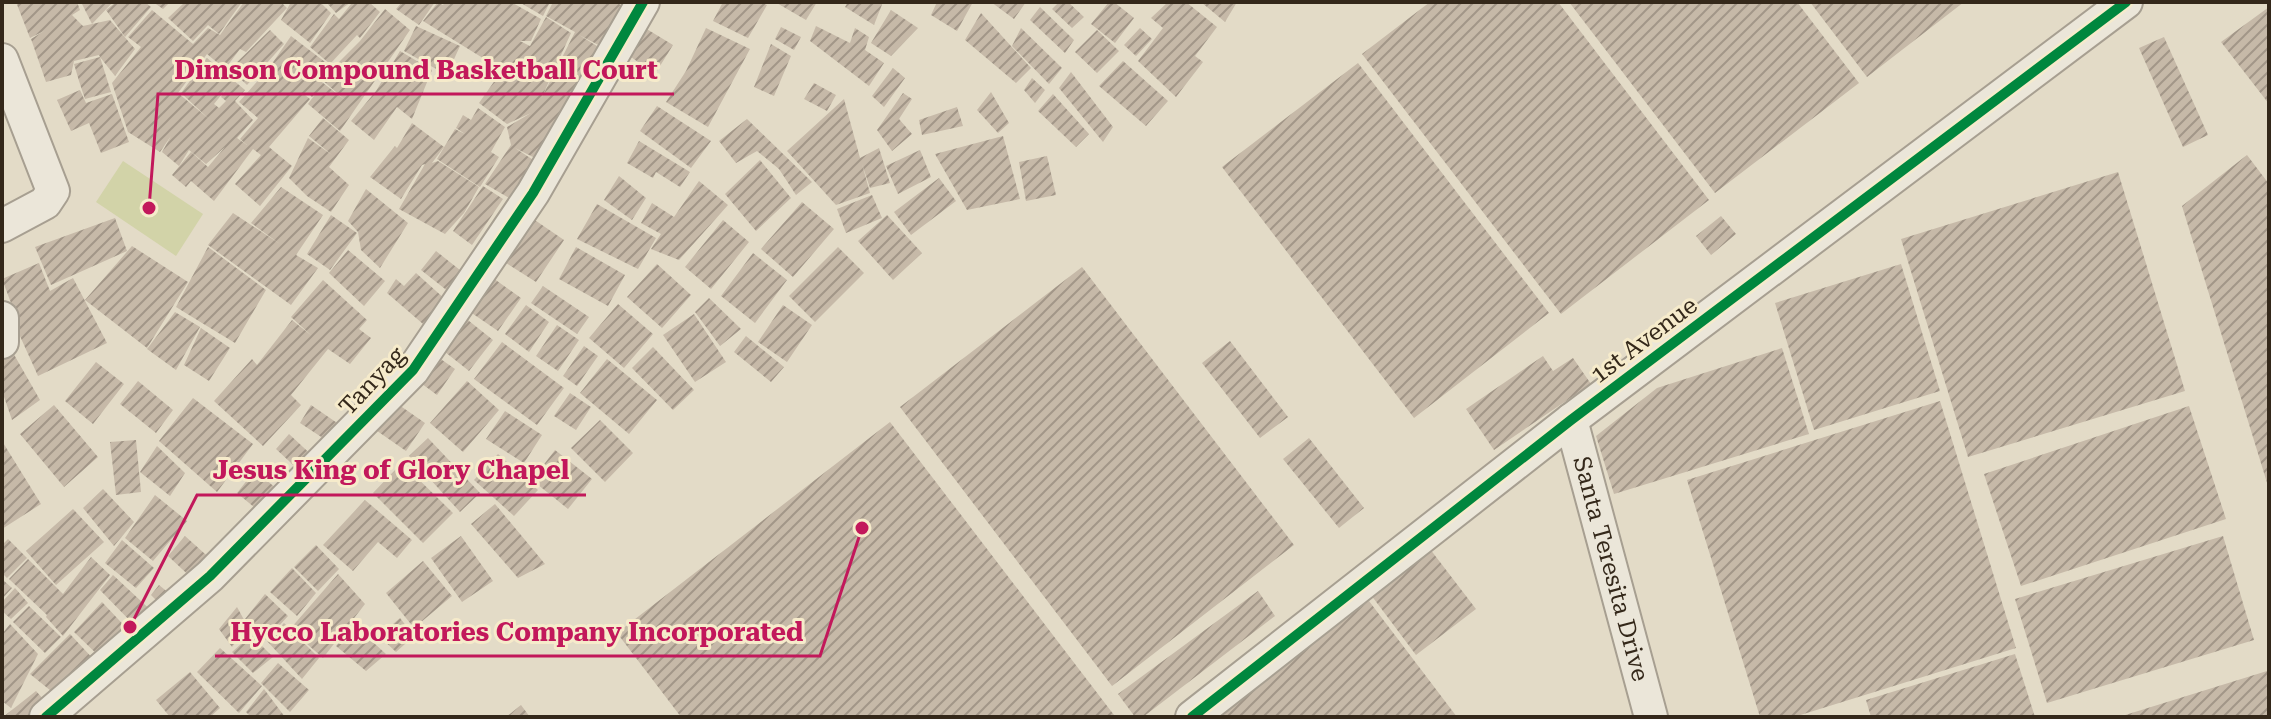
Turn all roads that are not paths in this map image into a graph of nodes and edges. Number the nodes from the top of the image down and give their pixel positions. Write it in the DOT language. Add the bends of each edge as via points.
graph roads {
  1 [pos="643,2"];
  2 [pos="2126,2"];
  3 [pos="2,60"];
  4 [pos="2,226"];
  5 [pos="2,318"];
  6 [pos="2,342"];
  7 [pos="1571,420"];
  8 [pos="46,717"];
  9 [pos="1192,717"];
  10 [pos="1651,717"];
  1 -- 8 [label="street, Tanyag" via="533,193 413,370 210,576"];
  2 -- 7 [label="street, 1st Avenue"];
  3 -- 4 [label="street" via="53,191 45,203"];
  5 -- 6 [label="street"];
  7 -- 9 [label="street, 1st Avenue"];
  7 -- 10 [label="street, Santa Teresita Drive"];
}
